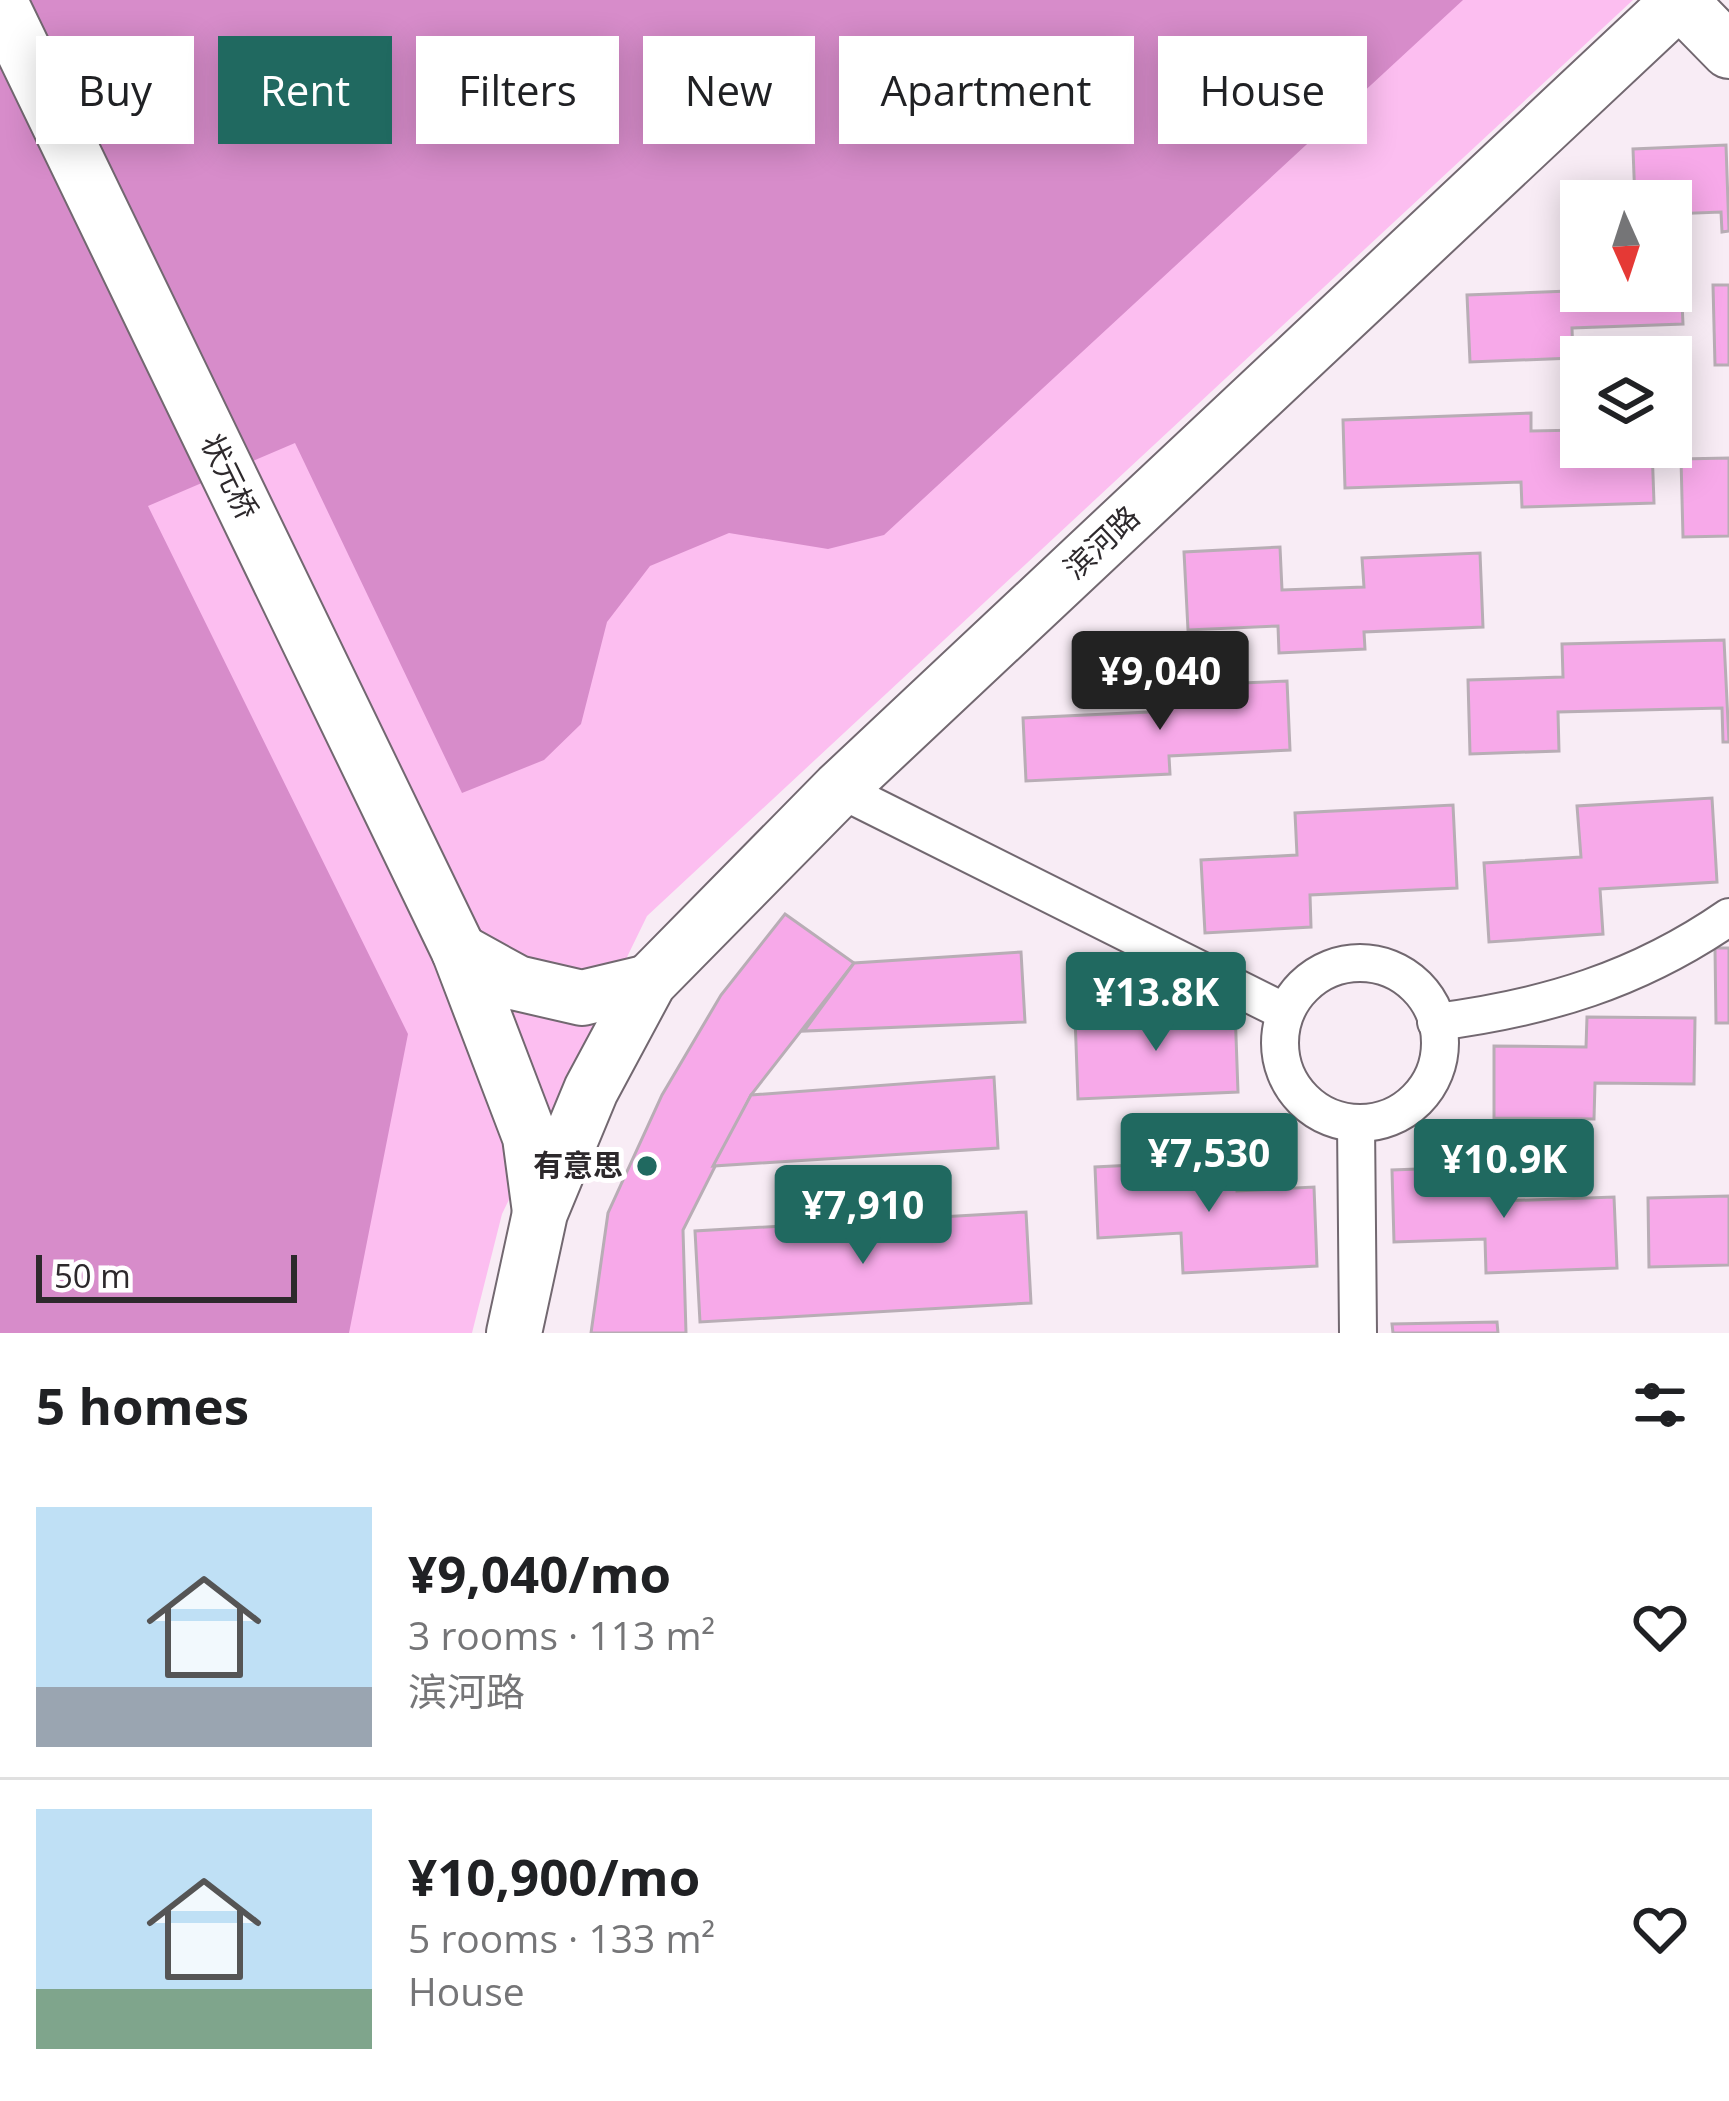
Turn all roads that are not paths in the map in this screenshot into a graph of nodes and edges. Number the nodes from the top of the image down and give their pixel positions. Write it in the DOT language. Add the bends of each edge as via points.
graph roads {
  1 [pos="1680,0"];
  2 [pos="0,2"];
  3 [pos="1729,51"];
  4 [pos="839,789"];
  5 [pos="1729,916"];
  6 [pos="458,951"];
  7 [pos="650,982"];
  8 [pos="1286,1012"];
  9 [pos="1436,1022"];
  10 [pos="1356,1123"];
  11 [pos="541,1213"];
  12 [pos="514,1333"];
  13 [pos="1358,1333"];
  1 -- 3 [label="street"];
  1 -- 4 [label="street, 滨河路"];
  2 -- 6 [label="street, 状元桥"];
  4 -- 7 [label="street, 滨河路"];
  4 -- 8 [label="street"];
  5 -- 9 [label="street" via="1659,962 1587,993"];
  6 -- 7 [label="street" via="518,983 581,998"];
  6 -- 11 [label="street, 状元桥" via="530,1137"];
  7 -- 11 [label="street, 滨河路" via="591,1090"];
  8 -- 9 [label="street" via="1319,974 1368,963 1416,985"];
  8 -- 10 [label="street" via="1280,1037 1292,1086 1309,1105"];
  9 -- 10 [label="street" via="1438,1061 1428,1087 1396,1113"];
  10 -- 13 [label="street"];
  11 -- 12 [label="street, 滨河路"];
}
